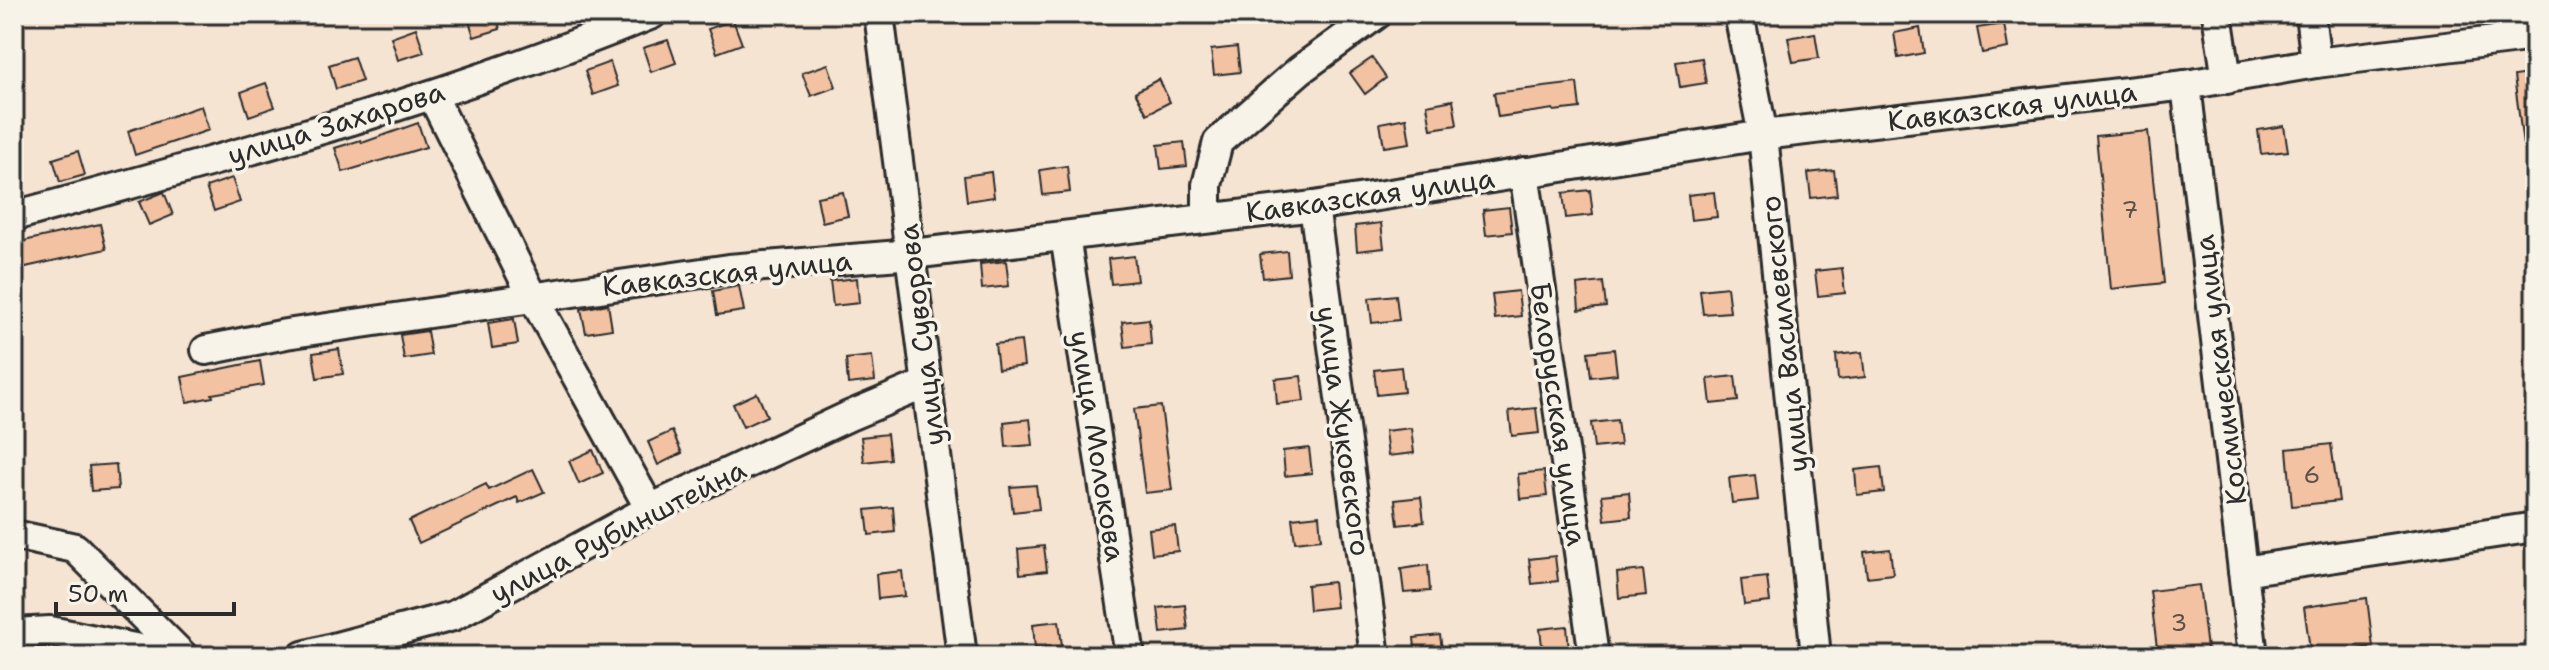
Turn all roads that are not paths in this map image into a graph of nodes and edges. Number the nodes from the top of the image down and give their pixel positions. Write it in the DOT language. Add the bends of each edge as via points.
graph roads {
  1 [pos="652,14"];
  2 [pos="879,14"];
  3 [pos="1377,14"];
  4 [pos="1739,14"];
  5 [pos="2217,14"];
  6 [pos="2310,14"];
  7 [pos="2535,36"];
  8 [pos="2316,63"];
  9 [pos="2227,79"];
  10 [pos="2186,85"];
  11 [pos="432,95"];
  12 [pos="1763,135"];
  13 [pos="1524,172"];
  14 [pos="1314,206"];
  15 [pos="14,216"];
  16 [pos="1207,218"];
  17 [pos="1065,236"];
  18 [pos="912,254"];
  19 [pos="533,297"];
  20 [pos="206,350"];
  21 [pos="925,384"];
  22 [pos="650,509"];
  23 [pos="2535,527"];
  24 [pos="14,535"];
  25 [pos="2243,571"];
  26 [pos="14,633"];
  27 [pos="174,656"];
  28 [pos="183,656"];
  29 [pos="303,656"];
  30 [pos="962,656"];
  31 [pos="1130,656"];
  32 [pos="1375,656"];
  33 [pos="1594,656"];
  34 [pos="1816,656"];
  35 [pos="2253,656"];
  1 -- 11 [label="street, улица Захарова"];
  2 -- 18 [label="street, улица Суворова"];
  3 -- 16 [label="street" via="1300,70 1218,142 1207,185"];
  4 -- 12 [label="street, улица Василевского"];
  5 -- 9 [label="street"];
  6 -- 8 [label="street"];
  7 -- 8 [label="street, Кавказская улица"];
  8 -- 9 [label="street, Кавказская улица"];
  9 -- 10 [label="street, Кавказская улица"];
  10 -- 12 [label="street, Кавказская улица"];
  10 -- 25 [label="street, Космическая улица"];
  11 -- 15 [label="street, улица Захарова"];
  11 -- 19 [label="street"];
  12 -- 13 [label="street, Кавказская улица"];
  12 -- 34 [label="street, улица Василевского"];
  13 -- 14 [label="street, Кавказская улица"];
  13 -- 33 [label="street, Белорусская улица"];
  14 -- 16 [label="street, Кавказская улица"];
  14 -- 32 [label="street, улица Жуковского"];
  16 -- 17 [label="street, Кавказская улица"];
  17 -- 18 [label="street, Кавказская улица"];
  17 -- 31 [label="street, улица Молокова"];
  18 -- 19 [label="street, Кавказская улица" via="729,269"];
  18 -- 21 [label="street, улица Суворова"];
  19 -- 20 [label="street, Кавказская улица"];
  19 -- 22 [label="street"];
  21 -- 22 [label="street, улица Рубинштейна"];
  21 -- 30 [label="street, улица Суворова"];
  22 -- 29 [label="street, улица Рубинштейна" via="453,616"];
  23 -- 25 [label="street"];
  24 -- 28 [label="street" via="75,548"];
  25 -- 35 [label="street, Космическая улица"];
  26 -- 27 [label="street" via="50,631"];
}
